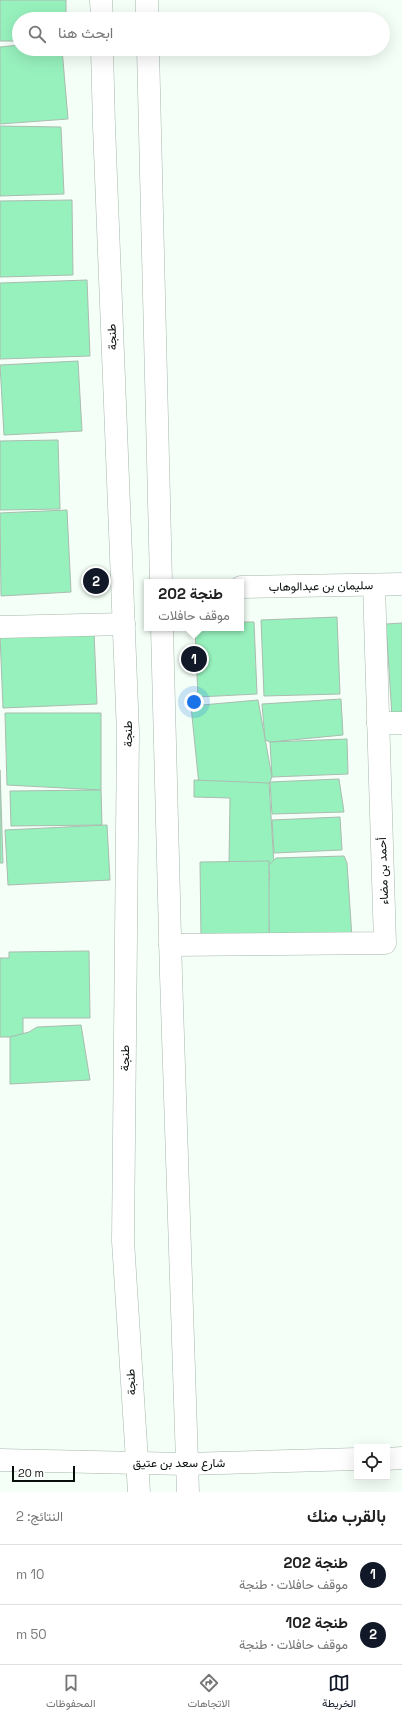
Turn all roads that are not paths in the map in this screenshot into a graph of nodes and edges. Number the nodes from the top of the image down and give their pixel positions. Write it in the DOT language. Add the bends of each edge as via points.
graph roads {
  1 [pos="102,0"];
  2 [pos="147,0"];
  3 [pos="102,12"];
  4 [pos="147,12"];
  5 [pos="102,56"];
  6 [pos="148,56"];
  7 [pos="161,579"];
  8 [pos="402,584"];
  9 [pos="374,585"];
  10 [pos="244,587"];
  11 [pos="124,624"];
  12 [pos="0,627"];
  13 [pos="162,631"];
  14 [pos="378,723"];
  15 [pos="402,723"];
  16 [pos="170,945"];
  17 [pos="402,1458"];
  18 [pos="354,1459"];
  19 [pos="390,1459"];
  20 [pos="0,1460"];
  21 [pos="136,1463"];
  22 [pos="186,1464"];
  23 [pos="139,1492"];
  24 [pos="188,1492"];
  1 -- 3 [label="street"];
  2 -- 4 [label="street"];
  5 -- 11 [label="street, طنجة"];
  6 -- 7 [label="street"];
  8 -- 9 [label="street, سليمان بن عبدالوهاب"];
  9 -- 10 [label="street, سليمان بن عبدالوهاب"];
  9 -- 14 [label="street, أحمد بن مضاء"];
  11 -- 12 [label="street"];
  11 -- 21 [label="street, طنجة" via="128,733 123,1241"];
  13 -- 16 [label="street"];
  14 -- 15 [label="street"];
  14 -- 16 [label="street, أحمد بن مضاء" via="385,943"];
  16 -- 22 [label="street"];
  17 -- 19 [label="street"];
  18 -- 22 [label="street, شارع سعد بن عتيق"];
  20 -- 21 [label="street, شارع سعد بن عتيق"];
  21 -- 22 [label="street, شارع سعد بن عتيق"];
  21 -- 23 [label="street, طنجة"];
  22 -- 24 [label="street"];
}
